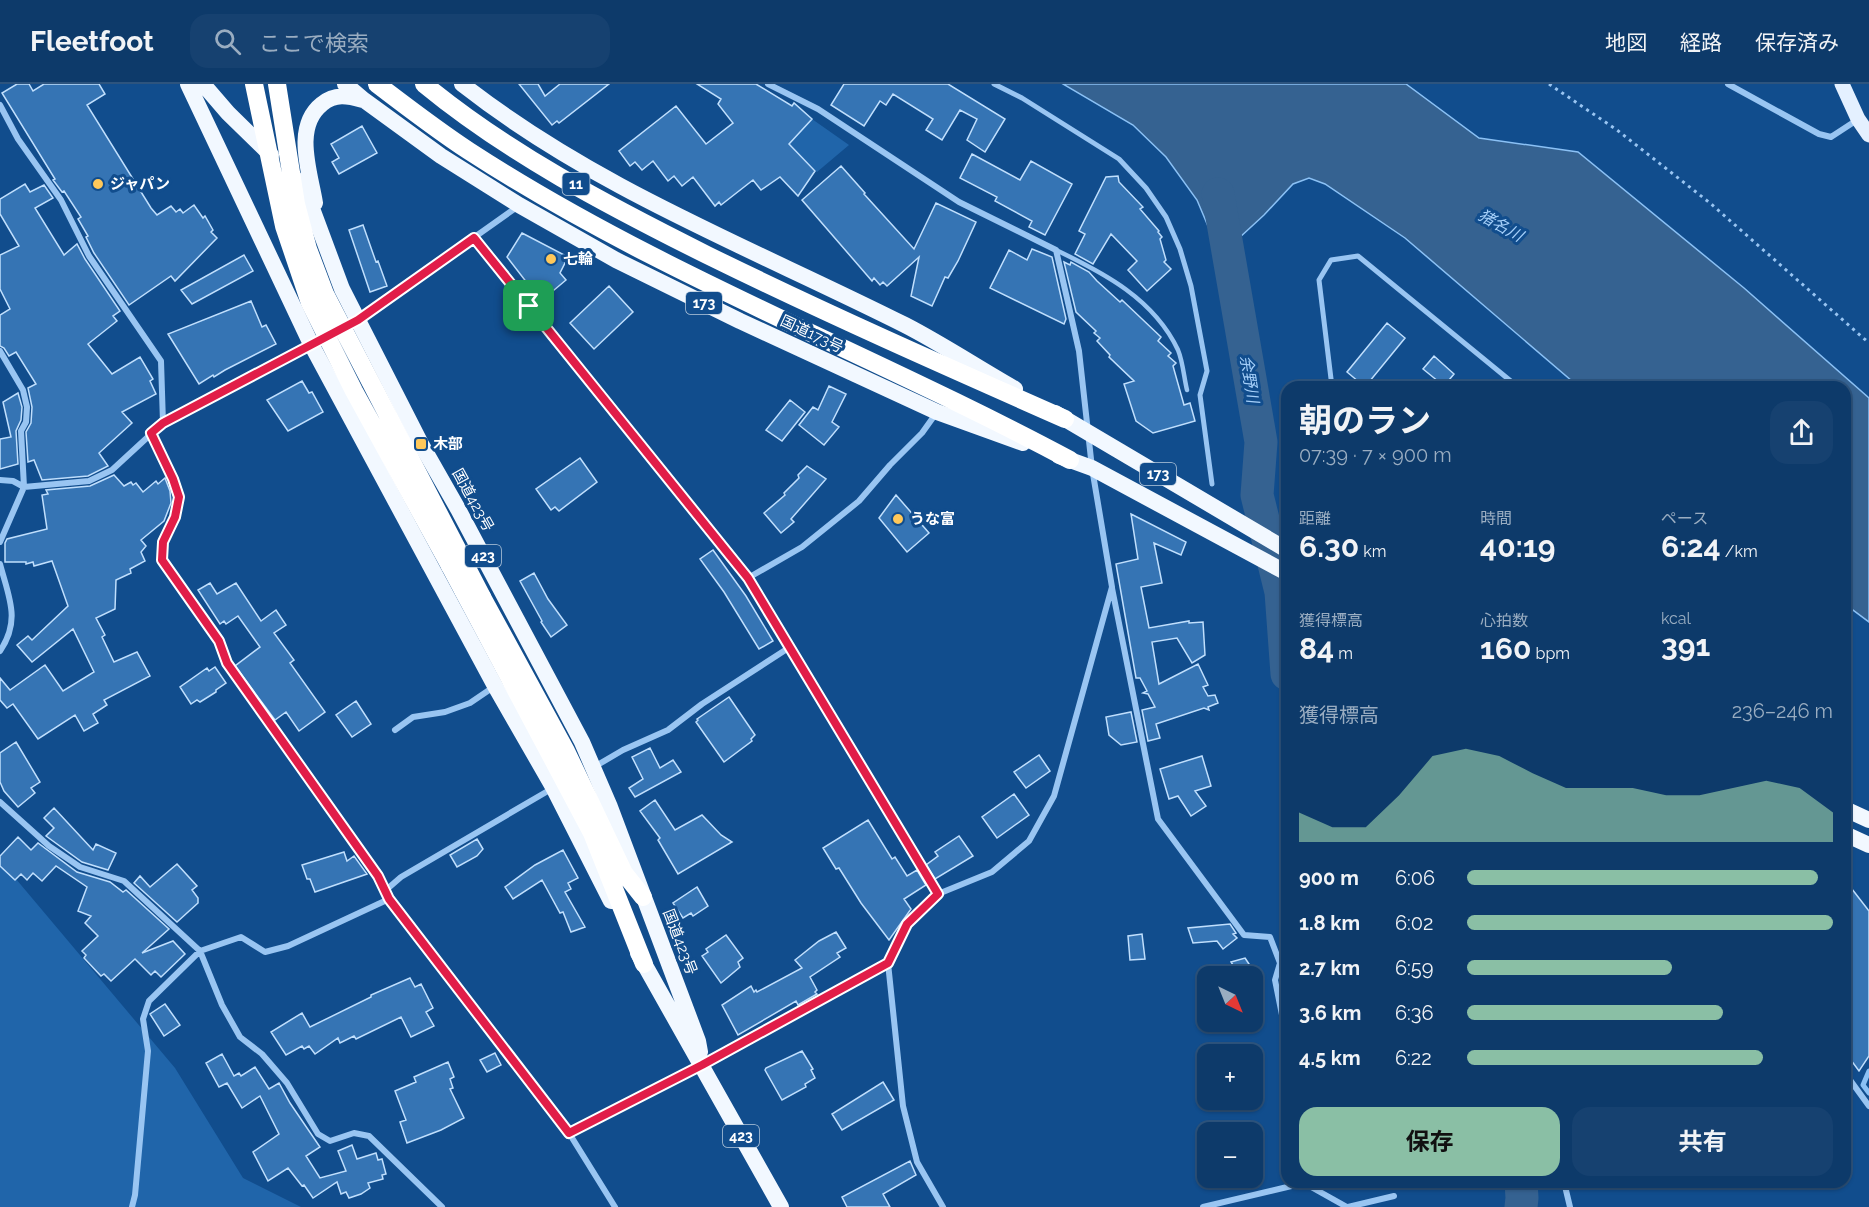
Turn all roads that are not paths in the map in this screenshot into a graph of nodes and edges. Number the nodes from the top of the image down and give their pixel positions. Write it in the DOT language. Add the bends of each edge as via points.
graph roads {
  1 [pos="188,84"];
  2 [pos="203,84"];
  3 [pos="254,84"];
  4 [pos="277,84"];
  5 [pos="345,84"];
  6 [pos="377,84"];
  7 [pos="424,84"];
  8 [pos="462,84"];
  9 [pos="768,84"];
  10 [pos="994,84"];
  11 [pos="1728,84"];
  12 [pos="1842,84"];
  13 [pos="364,100"];
  14 [pos="0,105"];
  15 [pos="1858,119"];
  16 [pos="1869,135"];
  17 [pos="519,206"];
  18 [pos="318,222"];
  19 [pos="474,238"];
  20 [pos="1056,250"];
  21 [pos="358,320"];
  22 [pos="339,330"];
  23 [pos="330,335"];
  24 [pos="311,344"];
  25 [pos="0,351"];
  26 [pos="1331,381"];
  27 [pos="1511,381"];
  28 [pos="1187,390"];
  29 [pos="937,412"];
  30 [pos="1065,419"];
  31 [pos="163,423"];
  32 [pos="1088,432"];
  33 [pos="151,433"];
  34 [pos="1071,460"];
  35 [pos="1092,468"];
  36 [pos="0,480"];
  37 [pos="1212,484"];
  38 [pos="24,487"];
  39 [pos="0,542"];
  40 [pos="1281,547"];
  41 [pos="0,564"];
  42 [pos="1281,570"];
  43 [pos="748,578"];
  44 [pos="1112,587"];
  45 [pos="790,647"];
  46 [pos="0,651"];
  47 [pos="495,686"];
  48 [pos="395,730"];
  49 [pos="593,768"];
  50 [pos="553,787"];
  51 [pos="0,802"];
  52 [pos="1851,812"];
  53 [pos="1869,820"];
  54 [pos="1851,837"];
  55 [pos="1869,845"];
  56 [pos="386,890"];
  57 [pos="938,894"];
  58 [pos="644,897"];
  59 [pos="389,899"];
  60 [pos="200,951"];
  61 [pos="888,963"];
  62 [pos="644,964"];
  63 [pos="1281,1010"];
  64 [pos="702,1065"];
  65 [pos="1851,1081"];
  66 [pos="1869,1106"];
  67 [pos="569,1133"];
  68 [pos="1283,1188"];
  69 [pos="1313,1188"];
  70 [pos="1565,1188"];
  71 [pos="1394,1196"];
  72 [pos="132,1207"];
  73 [pos="442,1207"];
  74 [pos="615,1207"];
  75 [pos="781,1207"];
  76 [pos="943,1207"];
  77 [pos="1203,1207"];
  78 [pos="1348,1207"];
  79 [pos="1570,1207"];
  1 -- 24 [label="highway, 国道423号 / 423"];
  2 -- 18 [label="highway, 国道423号 / 423" via="289,171 302,187"];
  3 -- 62 [label="highway, bridge" via="284,226 310,303 592,833"];
  4 -- 58 [label="highway, bridge" via="296,204 325,294 566,752 624,873"];
  5 -- 13 [label="highway, 国道173号 / 173"];
  6 -- 34 [label="highway" via="469,151 611,233 991,417"];
  7 -- 30 [label="highway, 11" via="487,130 616,207 898,346"];
  8 -- 30 [label="highway, 173" via="551,146 648,202 906,326"];
  9 -- 20 [label="street" via="818,109 959,202"];
  10 -- 37 [label="street" via="1119,159 1166,217 1191,286 1207,371 1200,395"];
  11 -- 15 [label="street" via="1819,134 1831,137"];
  12 -- 15 [label="main road"];
  13 -- 17 [label="highway, 国道173号 / 173"];
  13 -- 18 [label="highway" via="336,97 325,101 309,120 306,149"];
  14 -- 31 [label="street" via="18,139 61,200 89,256 161,362"];
  15 -- 16 [label="main road"];
  17 -- 19 [label="street"];
  17 -- 29 [label="highway, 国道173号 / 173" via="616,260"];
  18 -- 21 [label="highway, 国道423号 / 423"];
  19 -- 21 [label="street"];
  19 -- 43 [label="street"];
  20 -- 28 [label="lane" via="1134,294 1179,351"];
  20 -- 32 [label="street" via="1079,351"];
  21 -- 22 [label="street"];
  21 -- 49 [label="highway, 国道423号 / 423"];
  23 -- 24 [label="street"];
  24 -- 31 [label="street"];
  24 -- 47 [label="highway, 国道423号 / 423"];
  25 -- 38 [label="street" via="23,390 27,407 21,431"];
  26 -- 27 [label="street" via="1320,280 1331,260 1358,256"];
  29 -- 34 [label="highway, 国道173号 / 173"];
  29 -- 43 [label="street" via="859,501 802,547"];
  30 -- 32 [label="highway, 173"];
  31 -- 33 [label="street"];
  32 -- 35 [label="street"];
  32 -- 40 [label="highway, 173"];
  33 -- 38 [label="street" via="112,470 89,481"];
  33 -- 56 [label="street" via="179,497 163,542 162,560 219,641 227,663"];
  34 -- 35 [label="highway, 国道173号 / 173"];
  35 -- 42 [label="highway, 国道173号 / 173"];
  35 -- 44 [label="street"];
  36 -- 38 [label="street"];
  38 -- 39 [label="street"];
  41 -- 46 [label="street" via="13,615 9,639"];
  43 -- 45 [label="street"];
  44 -- 57 [label="street" via="1054,796 1029,841 992,872"];
  44 -- 63 [label="street" via="1158,819 1244,935 1270,937 1280,963 1275,980"];
  45 -- 49 [label="street" via="668,730"];
  45 -- 57 [label="street"];
  47 -- 48 [label="street" via="470,703 413,717"];
  47 -- 50 [label="highway, 国道423号 / 423"];
  49 -- 58 [label="highway, 国道423号 / 423"];
  50 -- 56 [label="street" via="400,877"];
  50 -- 62 [label="highway, 国道423号 / 423"];
  51 -- 60 [label="street" via="49,846 80,867 124,881"];
  52 -- 53 [label="highway"];
  54 -- 55 [label="highway"];
  56 -- 59 [label="street"];
  57 -- 61 [label="street" via="907,924"];
  58 -- 64 [label="highway, 国道423号 / 423" via="698,1041"];
  59 -- 60 [label="street" via="288,946 265,951 240,937"];
  59 -- 67 [label="street"];
  60 -- 72 [label="street" via="149,1001 143,1019 148,1051"];
  60 -- 73 [label="street" via="240,1037 262,1054 287,1083 318,1134 330,1141 354,1133 369,1136"];
  61 -- 64 [label="street"];
  61 -- 76 [label="street" via="903,1106 917,1162"];
  62 -- 64 [label="highway, 国道423号 / 423"];
  64 -- 67 [label="street"];
  64 -- 75 [label="highway, 国道423号 / 423"];
  65 -- 66 [label="street"];
  67 -- 74 [label="street"];
  68 -- 77 [label="street"];
  69 -- 78 [label="street"];
  70 -- 79 [label="street"];
  71 -- 78 [label="street"];
}
